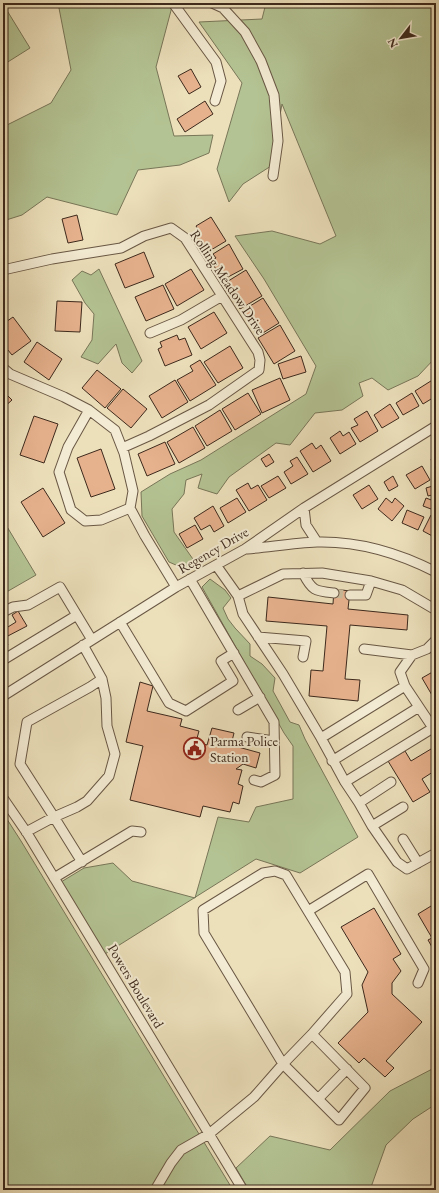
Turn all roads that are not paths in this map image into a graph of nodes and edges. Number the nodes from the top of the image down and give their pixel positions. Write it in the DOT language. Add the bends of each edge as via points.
graph roads {
  1 [pos="173,3"];
  2 [pos="212,3"];
  3 [pos="216,101"];
  4 [pos="273,176"];
  5 [pos="3,270"];
  6 [pos="222,296"];
  7 [pos="150,333"];
  8 [pos="3,368"];
  9 [pos="89,410"];
  10 [pos="436,426"];
  11 [pos="122,448"];
  12 [pos="130,508"];
  13 [pos="304,508"];
  14 [pos="317,542"];
  15 [pos="245,549"];
  16 [pos="216,565"];
  17 [pos="436,572"];
  18 [pos="303,573"];
  19 [pos="190,579"];
  20 [pos="371,581"];
  21 [pos="176,587"];
  22 [pos="334,594"];
  23 [pos="350,595"];
  24 [pos="238,596"];
  25 [pos="436,610"];
  26 [pos="3,612"];
  27 [pos="77,615"];
  28 [pos="120,622"];
  29 [pos="258,637"];
  30 [pos="92,640"];
  31 [pos="436,640"];
  32 [pos="83,645"];
  33 [pos="364,649"];
  34 [pos="234,653"];
  35 [pos="412,655"];
  36 [pos="303,656"];
  37 [pos="3,660"];
  38 [pos="102,679"];
  39 [pos="405,686"];
  40 [pos="3,696"];
  41 [pos="260,697"];
  42 [pos="419,707"];
  43 [pos="238,710"];
  44 [pos="247,736"];
  45 [pos="321,738"];
  46 [pos="274,741"];
  47 [pos="332,761"];
  48 [pos="254,780"];
  49 [pos="344,782"];
  50 [pos="392,782"];
  51 [pos="3,798"];
  52 [pos="359,803"];
  53 [pos="403,807"];
  54 [pos="54,817"];
  55 [pos="372,826"];
  56 [pos="26,832"];
  57 [pos="141,832"];
  58 [pos="403,840"];
  59 [pos="436,853"];
  60 [pos="82,862"];
  61 [pos="418,863"];
  62 [pos="54,878"];
  63 [pos="308,911"];
  64 [pos="418,983"];
  65 [pos="312,1034"];
  66 [pos="283,1064"];
  67 [pos="347,1069"];
  68 [pos="318,1099"];
  69 [pos="209,1134"];
  70 [pos="155,1190"];
  71 [pos="243,1190"];
  1 -- 3 [label="street" via="216,62 221,81"];
  2 -- 4 [label="street" via="223,8 245,32 261,61 274,94 278,141"];
  5 -- 6 [label="street, Rolling Meadow Drive" via="121,248 144,236 171,228 185,238"];
  6 -- 7 [label="street" via="181,320"];
  6 -- 11 [label="street, Rolling Meadow Drive" via="258,352 259,370 209,405"];
  8 -- 9 [label="street" via="10,374"];
  9 -- 11 [label="street" via="115,430"];
  9 -- 12 [label="street" via="68,447 59,472 71,510 84,520 101,520"];
  10 -- 13 [label="street, Regency Drive"];
  11 -- 12 [label="street" via="133,491"];
  12 -- 21 [label="street"];
  13 -- 14 [label="street" via="306,526"];
  13 -- 15 [label="street, Regency Drive"];
  14 -- 15 [label="street"];
  14 -- 17 [label="street" via="379,549"];
  15 -- 16 [label="street, Regency Drive"];
  16 -- 19 [label="street, Regency Drive"];
  16 -- 24 [label="street"];
  18 -- 20 [label="street" via="322,572"];
  18 -- 22 [label="street" via="310,586 320,592"];
  18 -- 24 [label="street" via="283,574"];
  19 -- 21 [label="street, Regency Drive"];
  19 -- 34 [label="street"];
  20 -- 23 [label="street" via="366,595"];
  20 -- 25 [label="street" via="402,590"];
  21 -- 28 [label="street, Regency Drive"];
  24 -- 29 [label="street" via="243,614"];
  26 -- 27 [label="street" via="13,607 28,605 60,587"];
  27 -- 30 [label="street"];
  27 -- 37 [label="street"];
  28 -- 30 [label="street, Regency Drive"];
  28 -- 34 [label="street" via="169,703 186,710 233,681 221,661"];
  29 -- 36 [label="street" via="306,641"];
  29 -- 45 [label="street"];
  30 -- 32 [label="street, Regency Drive"];
  31 -- 35 [label="street" via="427,649"];
  32 -- 38 [label="street"];
  32 -- 40 [label="street, Regency Drive"];
  33 -- 35 [label="street"];
  34 -- 41 [label="street"];
  35 -- 39 [label="street" via="400,672"];
  38 -- 54 [label="street" via="107,726 115,754 109,776 87,801"];
  38 -- 54 [label="street" via="27,722 20,764"];
  39 -- 42 [label="street"];
  39 -- 45 [label="street"];
  41 -- 43 [label="street"];
  41 -- 46 [label="street" via="274,722"];
  42 -- 47 [label="street"];
  42 -- 49 [label="street" via="433,728"];
  44 -- 46 [label="street"];
  45 -- 47 [label="street"];
  46 -- 48 [label="street" via="275,775 261,782"];
  47 -- 49 [label="street"];
  49 -- 52 [label="street"];
  50 -- 52 [label="street"];
  51 -- 56 [label="street, Powers Boulevard"];
  52 -- 55 [label="street"];
  53 -- 55 [label="street"];
  54 -- 56 [label="street"];
  54 -- 60 [label="street"];
  55 -- 61 [label="street" via="397,862 407,869"];
  56 -- 62 [label="street, Powers Boulevard"];
  57 -- 60 [label="street" via="132,831"];
  58 -- 61 [label="street"];
  59 -- 61 [label="street"];
  60 -- 62 [label="street"];
  62 -- 69 [label="street, Powers Boulevard"];
  63 -- 64 [label="street" via="368,874 424,969"];
  63 -- 65 [label="street" via="345,972 347,994"];
  63 -- 66 [label="street" via="286,875 275,871 263,873 203,910 204,933"];
  65 -- 66 [label="street"];
  65 -- 67 [label="street"];
  66 -- 68 [label="street"];
  66 -- 69 [label="street" via="254,1097"];
  67 -- 68 [label="street"];
  67 -- 68 [label="street" via="365,1088 339,1120"];
  69 -- 70 [label="street" via="181,1150"];
  69 -- 71 [label="street, Powers Boulevard"];
}
